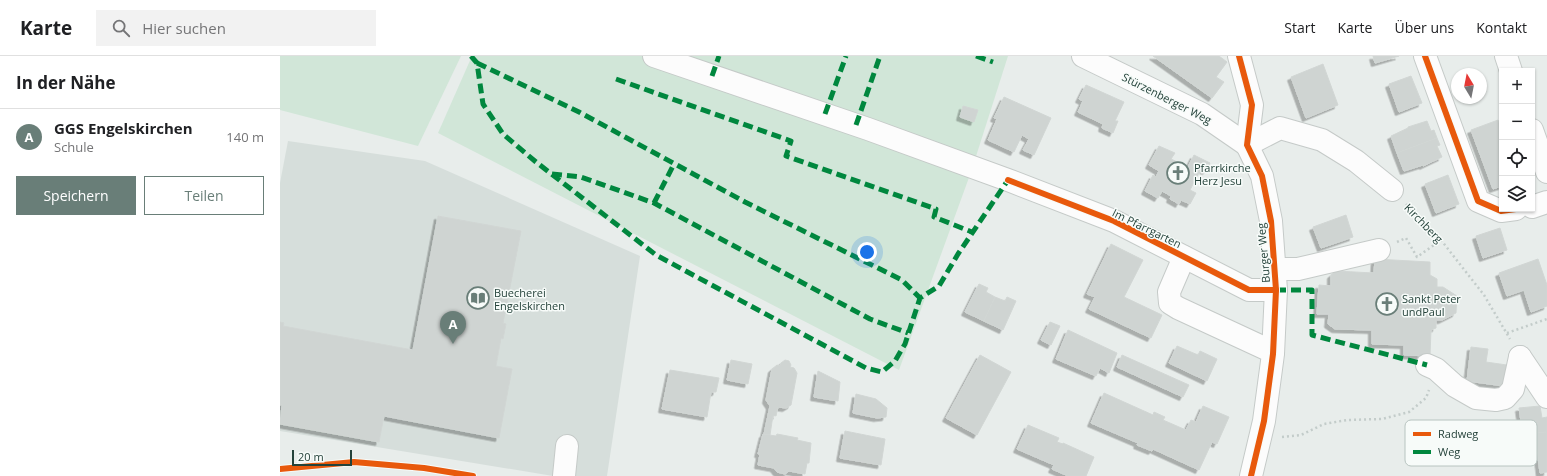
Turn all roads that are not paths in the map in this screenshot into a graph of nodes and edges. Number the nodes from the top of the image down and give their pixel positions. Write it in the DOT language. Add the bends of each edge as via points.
graph roads {
  1 [pos="654,56"];
  2 [pos="1083,56"];
  3 [pos="1240,56"];
  4 [pos="1425,56"];
  5 [pos="1506,56"];
  6 [pos="1510,68"];
  7 [pos="1535,138"];
  8 [pos="1247,145"];
  9 [pos="1547,172"];
  10 [pos="1392,190"];
  11 [pos="1547,202"];
  12 [pos="1535,206"];
  13 [pos="1499,210"];
  14 [pos="1378,250"];
  15 [pos="1184,257"];
  16 [pos="1274,269"];
  17 [pos="1276,290"];
  18 [pos="1273,352"];
  19 [pos="1432,367"];
  20 [pos="1547,397"];
  21 [pos="567,446"];
  22 [pos="564,476"];
  23 [pos="1252,476"];
  1 -- 15 [label="street, Im Pfarrgarten" via="1008,180 1114,221"];
  2 -- 8 [label="street, Stürzenberger Weg" via="1202,114"];
  3 -- 8 [label="street" via="1252,105"];
  4 -- 13 [label="street" via="1478,201"];
  5 -- 6 [label="street"];
  7 -- 9 [label="street"];
  8 -- 10 [label="street" via="1280,128 1322,140 1356,161"];
  8 -- 16 [label="street, Burger Weg" via="1262,176 1270,221"];
  11 -- 12 [label="street"];
  14 -- 16 [label="street" via="1298,269"];
  15 -- 17 [label="street, Im Pfarrgarten" via="1249,290"];
  15 -- 18 [label="street" via="1168,292 1170,303"];
  16 -- 17 [label="street, Burger Weg"];
  17 -- 18 [label="street, Burger Weg"];
  18 -- 23 [label="street, Burger Weg" via="1264,421"];
  19 -- 20 [label="street" via="1455,386 1476,398 1496,400 1505,398 1513,389 1520,357"];
  21 -- 22 [label="street"];
}
